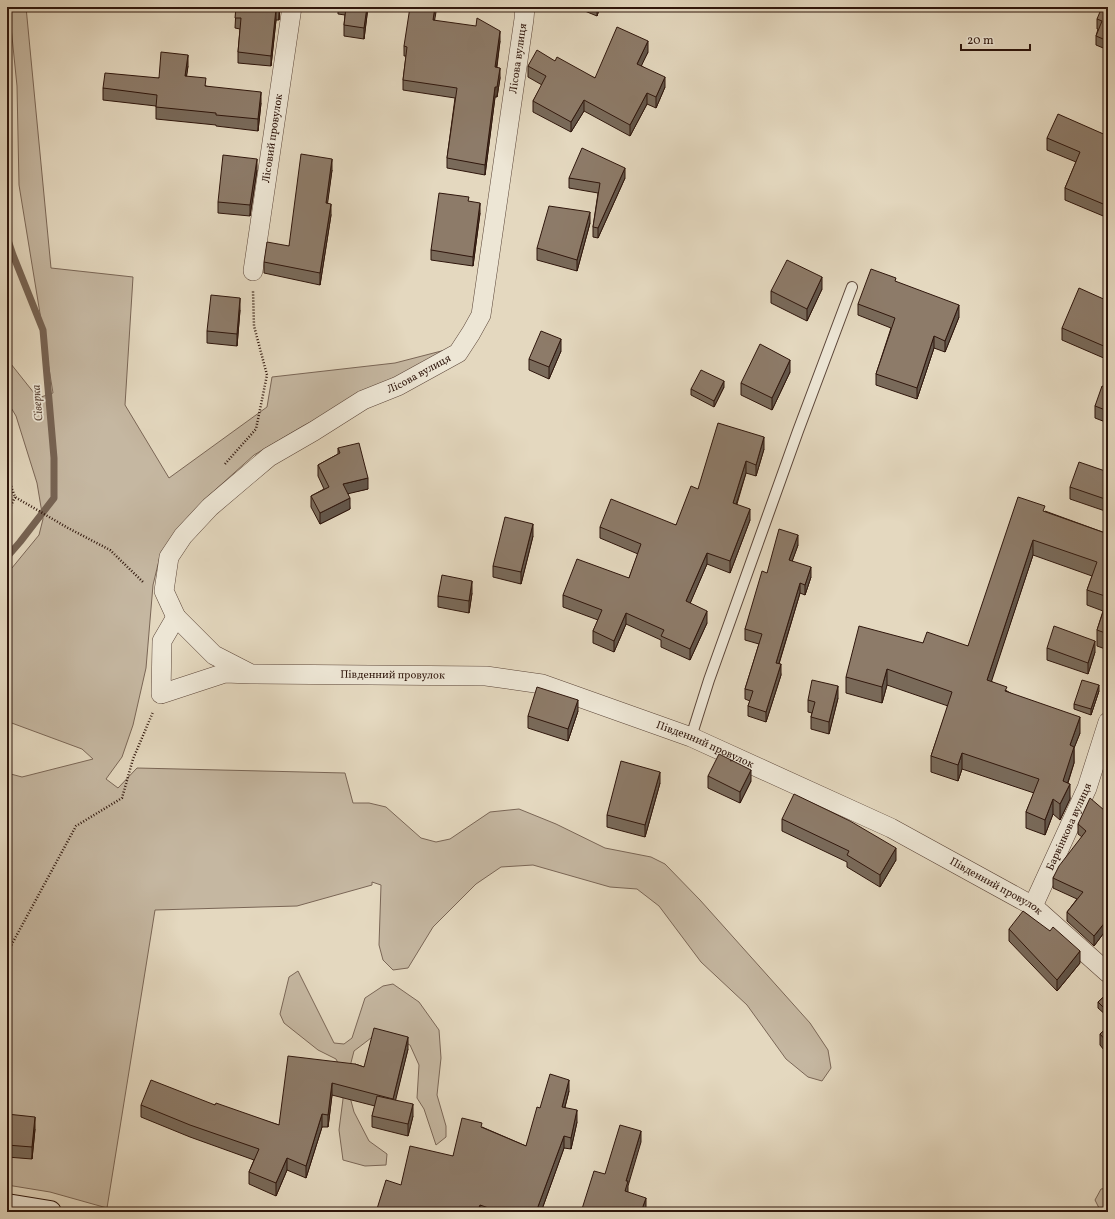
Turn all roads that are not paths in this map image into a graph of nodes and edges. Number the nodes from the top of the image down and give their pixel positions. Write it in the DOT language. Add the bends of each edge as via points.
graph roads {
  1 [pos="292,7"];
  2 [pos="525,7"];
  3 [pos="253,271"];
  4 [pos="852,287"];
  5 [pos="173,611"];
  6 [pos="251,674"];
  7 [pos="1108,722"];
  8 [pos="691,737"];
  9 [pos="1033,906"];
  10 [pos="1108,973"];
  11 [pos="7,1204"];
  12 [pos="50,1212"];
  1 -- 3 [label="street, Лісовий провулок"];
  2 -- 5 [label="street, Лісова вулиця" via="481,315 471,334 458,352 398,386 364,400 269,457 210,506 183,536 169,557 164,591"];
  4 -- 8 [label="lane" via="711,672"];
  5 -- 6 [label="street, Південний провулок" via="214,655"];
  5 -- 6 [label="street, Південний провулок" via="162,641 160,694 225,674"];
  6 -- 8 [label="street, Південний провулок" via="486,676 542,684"];
  7 -- 9 [label="street, Барвінкова вулиця" via="1087,788"];
  8 -- 9 [label="street, Південний провулок" via="891,828"];
  9 -- 10 [label="street, Південний провулок"];
  11 -- 12 [label="main road"];
}
